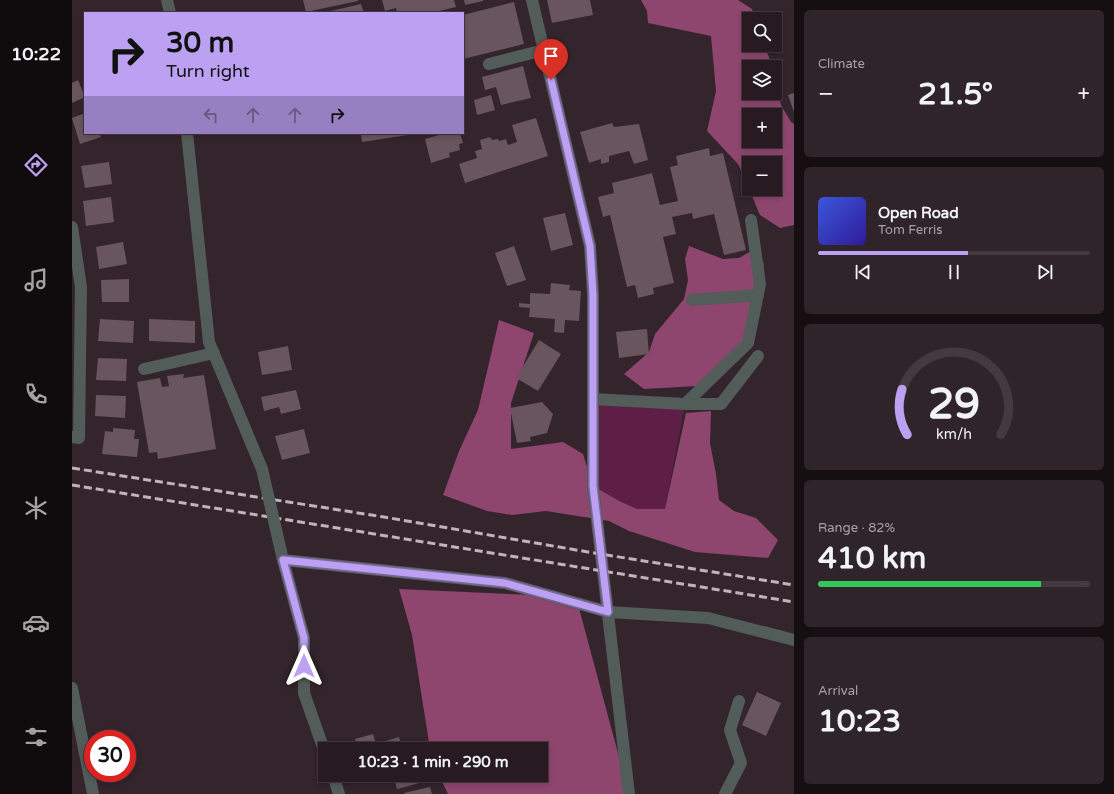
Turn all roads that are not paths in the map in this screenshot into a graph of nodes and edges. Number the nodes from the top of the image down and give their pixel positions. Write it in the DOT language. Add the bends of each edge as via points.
graph roads {
  1 [pos="167,0"];
  2 [pos="532,0"];
  3 [pos="170,12"];
  4 [pos="544,50"];
  5 [pos="489,64"];
  6 [pos="187,134"];
  7 [pos="751,220"];
  8 [pos="72,227"];
  9 [pos="77,289"];
  10 [pos="758,294"];
  11 [pos="692,300"];
  12 [pos="214,353"];
  13 [pos="758,356"];
  14 [pos="144,369"];
  15 [pos="593,399"];
  16 [pos="685,404"];
  17 [pos="72,437"];
  18 [pos="283,560"];
  19 [pos="608,612"];
  20 [pos="794,640"];
  21 [pos="72,688"];
  22 [pos="739,701"];
  23 [pos="321,742"];
  24 [pos="335,782"];
  25 [pos="93,794"];
  26 [pos="339,794"];
  27 [pos="629,794"];
  28 [pos="725,794"];
  1 -- 3 [label="street"];
  2 -- 4 [label="street"];
  4 -- 5 [label="street"];
  4 -- 15 [label="street" via="590,246 593,295"];
  6 -- 12 [label="street" via="209,342"];
  7 -- 10 [label="street" via="760,284"];
  8 -- 9 [label="street"];
  9 -- 17 [label="street" via="79,438"];
  10 -- 11 [label="street"];
  10 -- 16 [label="street" via="748,343"];
  12 -- 14 [label="street"];
  12 -- 18 [label="street, bridge" via="262,468"];
  13 -- 16 [label="street" via="721,404"];
  15 -- 16 [label="street"];
  15 -- 19 [label="street" via="593,486"];
  18 -- 19 [label="street" via="505,583"];
  18 -- 23 [label="street" via="304,638 304,693"];
  19 -- 20 [label="street" via="708,618"];
  19 -- 27 [label="street"];
  21 -- 25 [label="street"];
  22 -- 28 [label="street" via="730,730 741,763"];
  24 -- 26 [label="street"];
}
